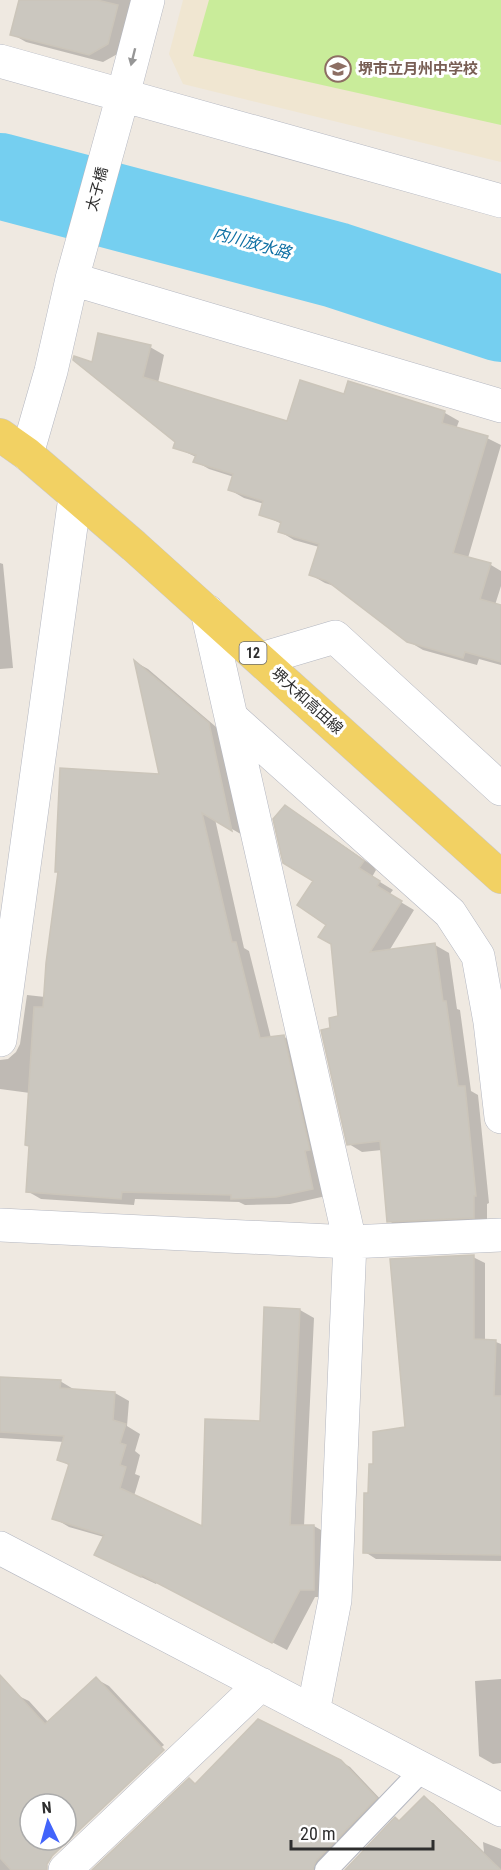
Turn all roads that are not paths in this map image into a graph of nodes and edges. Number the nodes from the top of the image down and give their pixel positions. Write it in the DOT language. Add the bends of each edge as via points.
graph roads {
  1 [pos="148,0"];
  2 [pos="0,61"];
  3 [pos="123,95"];
  4 [pos="501,201"];
  5 [pos="76,266"];
  6 [pos="501,406"];
  7 [pos="0,435"];
  8 [pos="27,454"];
  9 [pos="75,497"];
  10 [pos="207,611"];
  11 [pos="261,659"];
  12 [pos="232,719"];
  13 [pos="501,789"];
  14 [pos="501,877"];
  15 [pos="0,1040"];
  16 [pos="501,1116"];
  17 [pos="0,1225"];
  18 [pos="501,1235"];
  19 [pos="350,1242"];
  20 [pos="0,1548"];
  21 [pos="261,1684"];
  22 [pos="313,1712"];
  23 [pos="423,1769"];
  24 [pos="501,1810"];
  25 [pos="65,1870"];
  26 [pos="326,1870"];
  1 -- 3 [label="street, 太子橋, one-way"];
  2 -- 3 [label="street"];
  3 -- 4 [label="street"];
  3 -- 5 [label="street, 太子橋"];
  5 -- 6 [label="street"];
  5 -- 8 [label="street, 太子橋"];
  7 -- 8 [label="main road, 堺大和高田線 / 12"];
  8 -- 9 [label="main road, 堺大和高田線 / 12"];
  9 -- 10 [label="main road, 堺大和高田線 / 12"];
  9 -- 15 [label="street"];
  10 -- 11 [label="main road, 堺大和高田線 / 12"];
  10 -- 12 [label="street"];
  11 -- 13 [label="street" via="335,637"];
  11 -- 14 [label="main road, 堺大和高田線 / 12"];
  12 -- 16 [label="street" via="450,913 478,956"];
  12 -- 19 [label="street"];
  17 -- 19 [label="street"];
  18 -- 19 [label="street"];
  19 -- 22 [label="street" via="334,1600"];
  20 -- 21 [label="street"];
  21 -- 22 [label="street"];
  21 -- 25 [label="street"];
  22 -- 23 [label="street"];
  23 -- 24 [label="street"];
  23 -- 26 [label="lane"];
}
